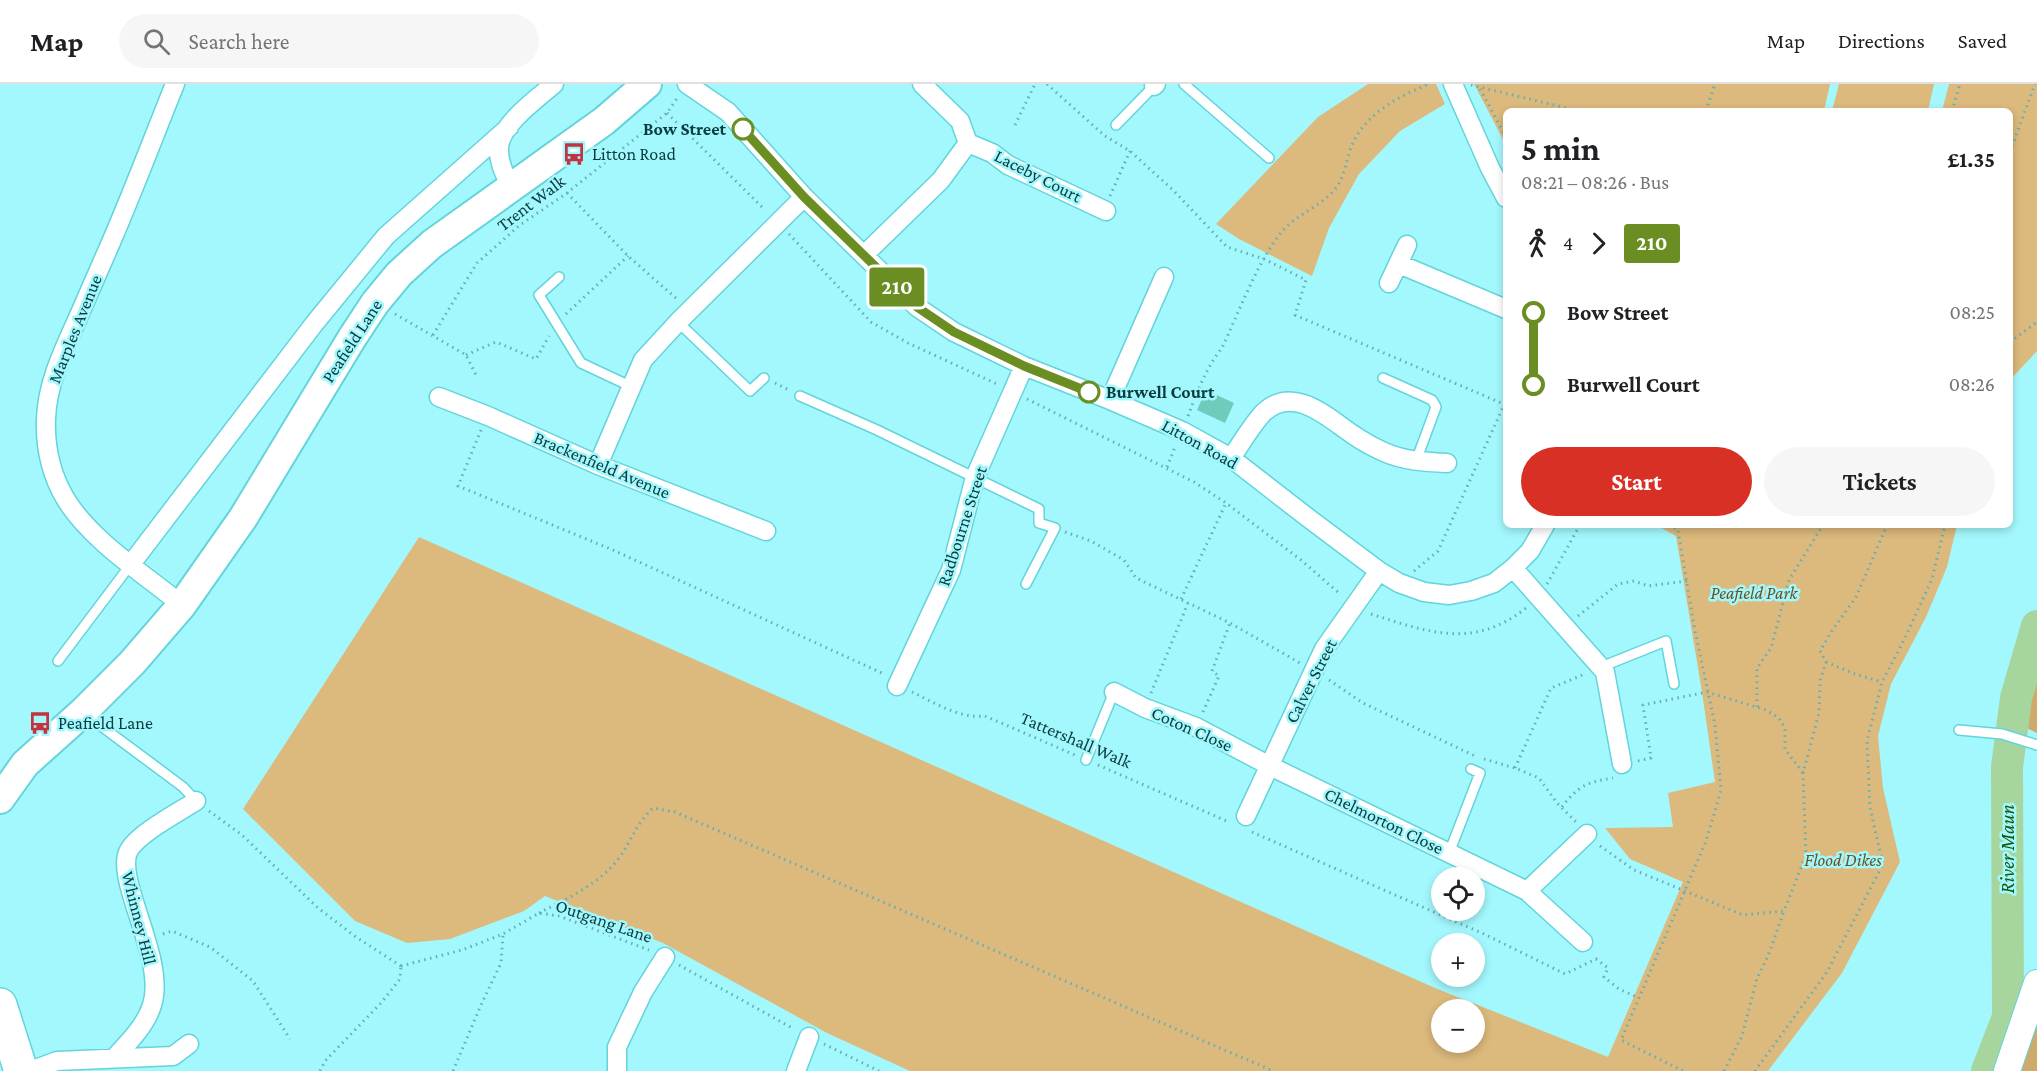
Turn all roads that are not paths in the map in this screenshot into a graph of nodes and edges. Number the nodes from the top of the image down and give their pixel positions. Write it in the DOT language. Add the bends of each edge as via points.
graph roads {
  1 [pos="174,84"];
  2 [pos="554,84"];
  3 [pos="646,84"];
  4 [pos="687,84"];
  5 [pos="922,84"];
  6 [pos="1184,84"];
  7 [pos="1453,84"];
  8 [pos="1155,85"];
  9 [pos="1116,125"];
  10 [pos="509,127"];
  11 [pos="968,143"];
  12 [pos="1269,158"];
  13 [pos="512,187"];
  14 [pos="1503,192"];
  15 [pos="804,197"];
  16 [pos="1108,204"];
  17 [pos="1407,245"];
  18 [pos="864,255"];
  19 [pos="1399,264"];
  20 [pos="559,277"];
  21 [pos="1164,277"];
  22 [pos="1389,283"];
  23 [pos="1503,308"];
  24 [pos="684,316"];
  25 [pos="1024,366"];
  26 [pos="764,378"];
  27 [pos="1383,378"];
  28 [pos="630,386"];
  29 [pos="800,396"];
  30 [pos="439,398"];
  31 [pos="1110,400"];
  32 [pos="1231,458"];
  33 [pos="1416,461"];
  34 [pos="1447,463"];
  35 [pos="598,465"];
  36 [pos="975,477"];
  37 [pos="1543,528"];
  38 [pos="766,531"];
  39 [pos="131,564"];
  40 [pos="1513,568"];
  41 [pos="1379,571"];
  42 [pos="1026,584"];
  43 [pos="182,604"];
  44 [pos="58,661"];
  45 [pos="1601,668"];
  46 [pos="899,683"];
  47 [pos="1674,684"];
  48 [pos="1114,692"];
  49 [pos="83,712"];
  50 [pos="1959,730"];
  51 [pos="2037,745"];
  52 [pos="1086,760"];
  53 [pos="1270,766"];
  54 [pos="12,769"];
  55 [pos="1471,769"];
  56 [pos="1618,771"];
  57 [pos="0,799"];
  58 [pos="196,801"];
  59 [pos="1240,822"];
  60 [pos="1587,834"];
  61 [pos="1449,853"];
  62 [pos="1527,891"];
  63 [pos="1583,942"];
  64 [pos="665,957"];
  65 [pos="2037,983"];
  66 [pos="0,1005"];
  67 [pos="809,1037"];
  68 [pos="189,1044"];
  69 [pos="115,1058"];
  70 [pos="21,1071"];
  71 [pos="30,1071"];
  72 [pos="617,1071"];
  73 [pos="796,1071"];
  74 [pos="2007,1071"];
  1 -- 39 [label="street, Marples Avenue" via="62,354 46,418 48,451 65,498 82,522"];
  2 -- 10 [label="street"];
  3 -- 13 [label="main road, Peafield Lane" via="604,121"];
  4 -- 15 [label="street, Litton Road" via="728,112"];
  5 -- 11 [label="street" via="960,121"];
  6 -- 12 [label="lane"];
  7 -- 14 [label="street"];
  8 -- 9 [label="lane"];
  10 -- 13 [label="street" via="499,145 501,166"];
  10 -- 39 [label="street" via="386,236"];
  11 -- 16 [label="street, Laceby Court" via="1008,165"];
  11 -- 18 [label="street" via="941,180"];
  13 -- 43 [label="main road, Peafield Lane" via="423,252 375,303 243,518"];
  15 -- 18 [label="street, Litton Road"];
  15 -- 24 [label="street"];
  17 -- 19 [label="street"];
  18 -- 25 [label="street, Litton Road" via="917,307 954,332"];
  19 -- 22 [label="street"];
  19 -- 23 [label="street"];
  20 -- 28 [label="lane" via="539,295 581,363"];
  21 -- 31 [label="street"];
  24 -- 26 [label="lane" via="750,391"];
  24 -- 28 [label="street" via="643,360"];
  25 -- 31 [label="street, Litton Road"];
  25 -- 36 [label="street, Radbourne Street"];
  27 -- 33 [label="lane" via="1432,400 1436,407"];
  28 -- 35 [label="street"];
  29 -- 36 [label="lane"];
  30 -- 35 [label="street, Brackenfield Avenue"];
  31 -- 32 [label="street, Litton Road" via="1182,431"];
  32 -- 33 [label="street" via="1264,413 1294,401 1314,408 1387,453"];
  32 -- 41 [label="street, Litton Road"];
  33 -- 34 [label="street"];
  35 -- 38 [label="street, Brackenfield Avenue"];
  36 -- 42 [label="lane" via="1039,508 1039,523 1055,528"];
  36 -- 46 [label="street, Radbourne Street" via="951,570"];
  37 -- 40 [label="street, Litton Road" via="1530,551"];
  39 -- 43 [label="street, Marples Avenue"];
  39 -- 44 [label="lane"];
  40 -- 41 [label="street, Litton Road" via="1494,583 1449,595 1424,592"];
  40 -- 45 [label="street"];
  41 -- 53 [label="street, Calver Street" via="1324,649"];
  43 -- 49 [label="main road, Peafield Lane" via="132,663"];
  45 -- 47 [label="lane" via="1666,641"];
  45 -- 56 [label="street" via="1605,672"];
  48 -- 52 [label="lane"];
  48 -- 53 [label="street, Coton Close"];
  49 -- 54 [label="main road, Peafield Lane"];
  49 -- 58 [label="lane"];
  50 -- 51 [label="lane" via="2002,734"];
  53 -- 59 [label="street, Calver Street"];
  53 -- 61 [label="street, Chelmorton Close"];
  54 -- 57 [label="main road, Peafield Lane"];
  55 -- 61 [label="lane" via="1480,773"];
  58 -- 69 [label="street, Whinney Hill" via="141,837 130,847 125,860 155,983 147,1018"];
  60 -- 62 [label="street"];
  61 -- 62 [label="street, Chelmorton Close"];
  62 -- 63 [label="street, Chelmorton Close"];
  64 -- 72 [label="street" via="617,1047"];
  65 -- 74 [label="street"];
  66 -- 70 [label="highway"];
  67 -- 73 [label="street"];
  68 -- 69 [label="street" via="173,1056"];
  69 -- 71 [label="street" via="57,1060"];
}
